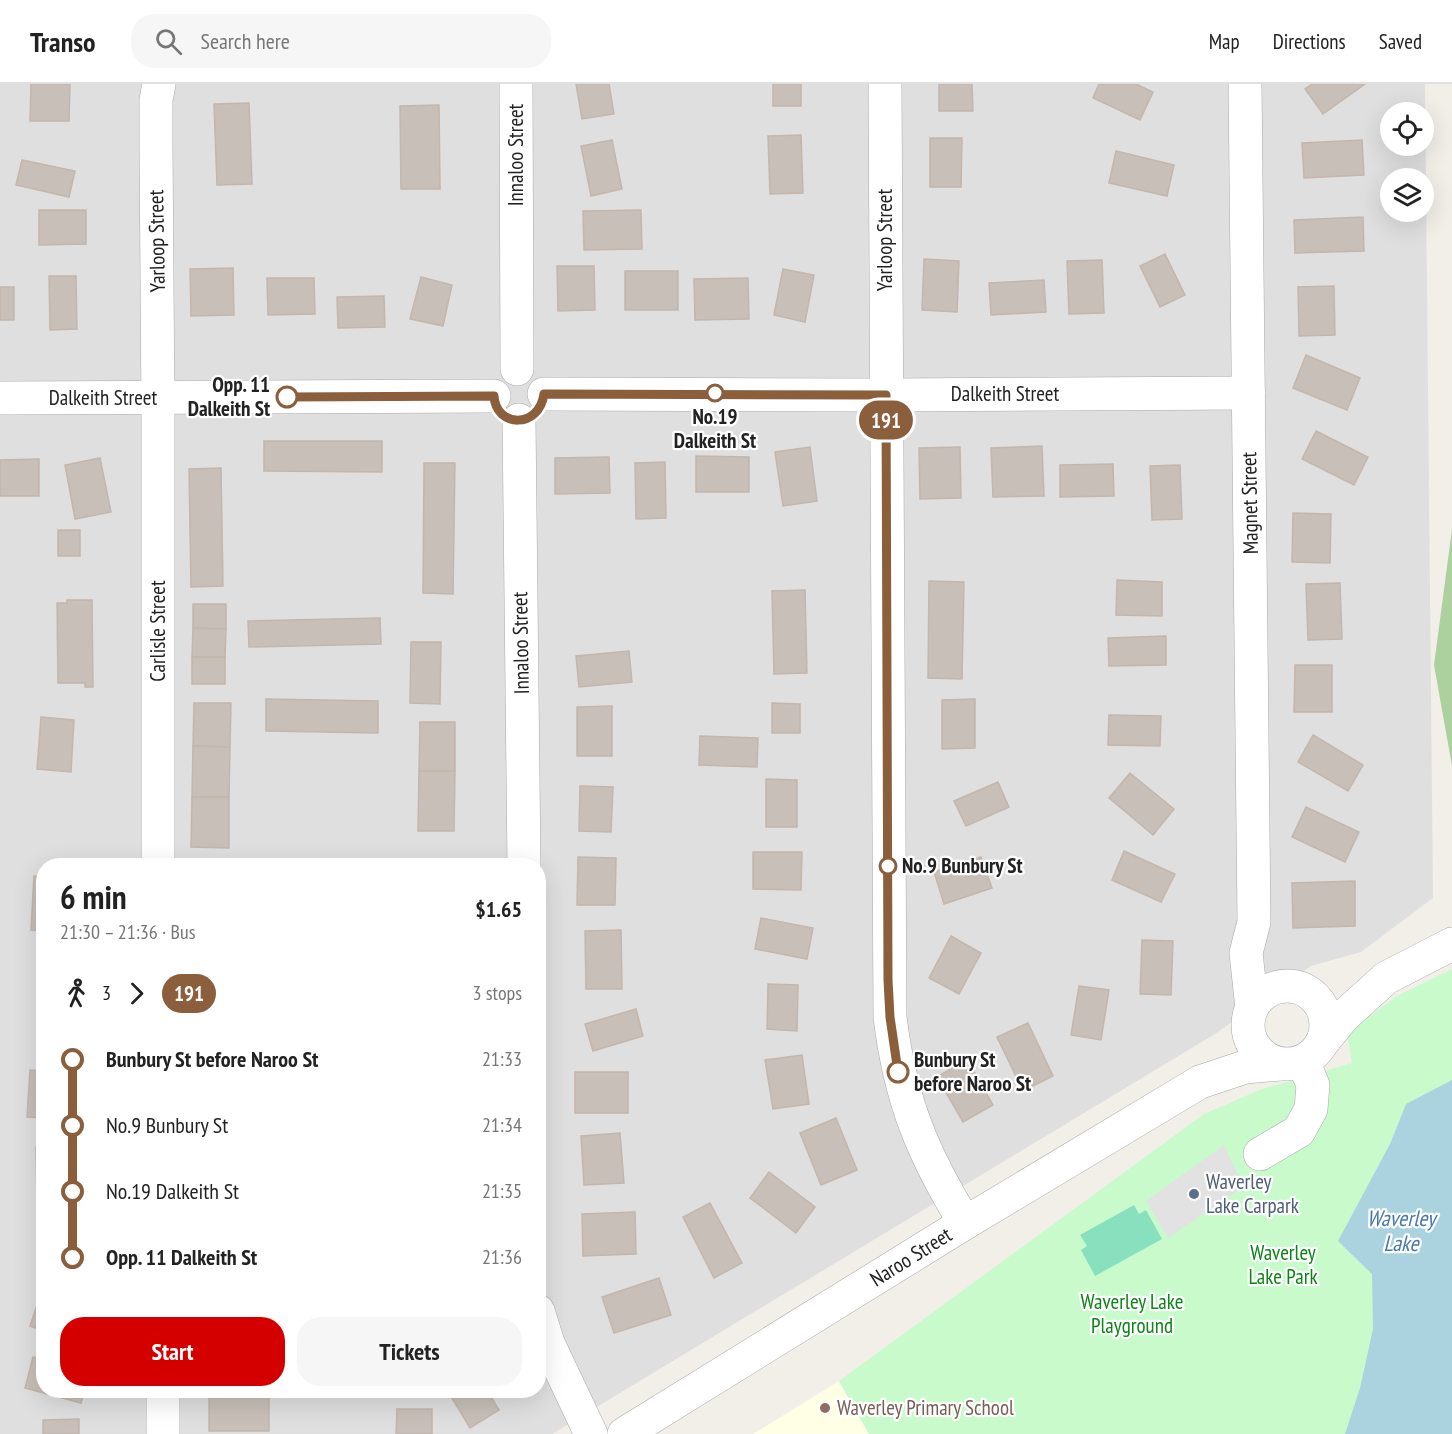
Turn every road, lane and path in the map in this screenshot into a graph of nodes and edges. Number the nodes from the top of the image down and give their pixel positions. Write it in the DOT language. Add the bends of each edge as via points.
graph roads {
  1 [pos="159,84"];
  2 [pos="516,84"];
  3 [pos="885,84"];
  4 [pos="1245,84"];
  5 [pos="517,369"];
  6 [pos="1249,393"];
  7 [pos="544,394"];
  8 [pos="886,395"];
  9 [pos="494,396"];
  10 [pos="158,397"];
  11 [pos="0,398"];
  12 [pos="519,420"];
  13 [pos="158,858"];
  14 [pos="524,858"];
  15 [pos="1254,922"];
  16 [pos="1452,944"];
  17 [pos="1386,978"];
  18 [pos="1299,988"];
  19 [pos="1250,1015"];
  20 [pos="1301,1056"];
  21 [pos="1200,1082"];
  22 [pos="1260,1154"];
  23 [pos="965,1223"];
  24 [pos="546,1336"];
  25 [pos="163,1398"];
  26 [pos="163,1434"];
  27 [pos="591,1434"];
  28 [pos="624,1434"];
  1 -- 10 [label="street, Yarloop Street"];
  2 -- 5 [label="street, Innaloo Street"];
  3 -- 8 [label="street, Yarloop Street"];
  4 -- 6 [label="street, Magnet Street"];
  5 -- 7 [label="street" via="533,373"];
  5 -- 9 [label="street" via="501,376"];
  6 -- 8 [label="street, Dalkeith Street"];
  6 -- 15 [label="street, Magnet Street"];
  7 -- 8 [label="street, Dalkeith Street"];
  7 -- 12 [label="street" via="540,409"];
  8 -- 23 [label="street, Yarloop Street" via="890,1017 894,1056 917,1135"];
  9 -- 10 [label="street, Dalkeith Street"];
  9 -- 12 [label="street" via="503,415"];
  10 -- 11 [label="street, Dalkeith Street"];
  10 -- 13 [label="street, Carlisle Street"];
  12 -- 14 [label="street, Innaloo Street"];
  15 -- 18 [label="street, Magnet Street" via="1271,967"];
  15 -- 19 [label="street, Magnet Street" via="1246,953"];
  16 -- 17 [label="street"];
  17 -- 18 [label="street" via="1338,987"];
  17 -- 20 [label="street"];
  18 -- 19 [label="street" via="1280,986 1269,990 1259,998"];
  18 -- 20 [label="street" via="1315,997 1326,1020 1325,1032"];
  19 -- 20 [label="street" via="1249,1033 1261,1054 1270,1060"];
  19 -- 21 [label="street, Naroo Street" via="1231,1052"];
  20 -- 21 [label="street, Naroo Street" via="1245,1067"];
  20 -- 22 [label="street" via="1313,1085 1311,1109 1299,1131"];
  21 -- 23 [label="street, Naroo Street"];
  23 -- 28 [label="street, Naroo Street"];
  24 -- 27 [label="street"];
  25 -- 26 [label="street"];
}
